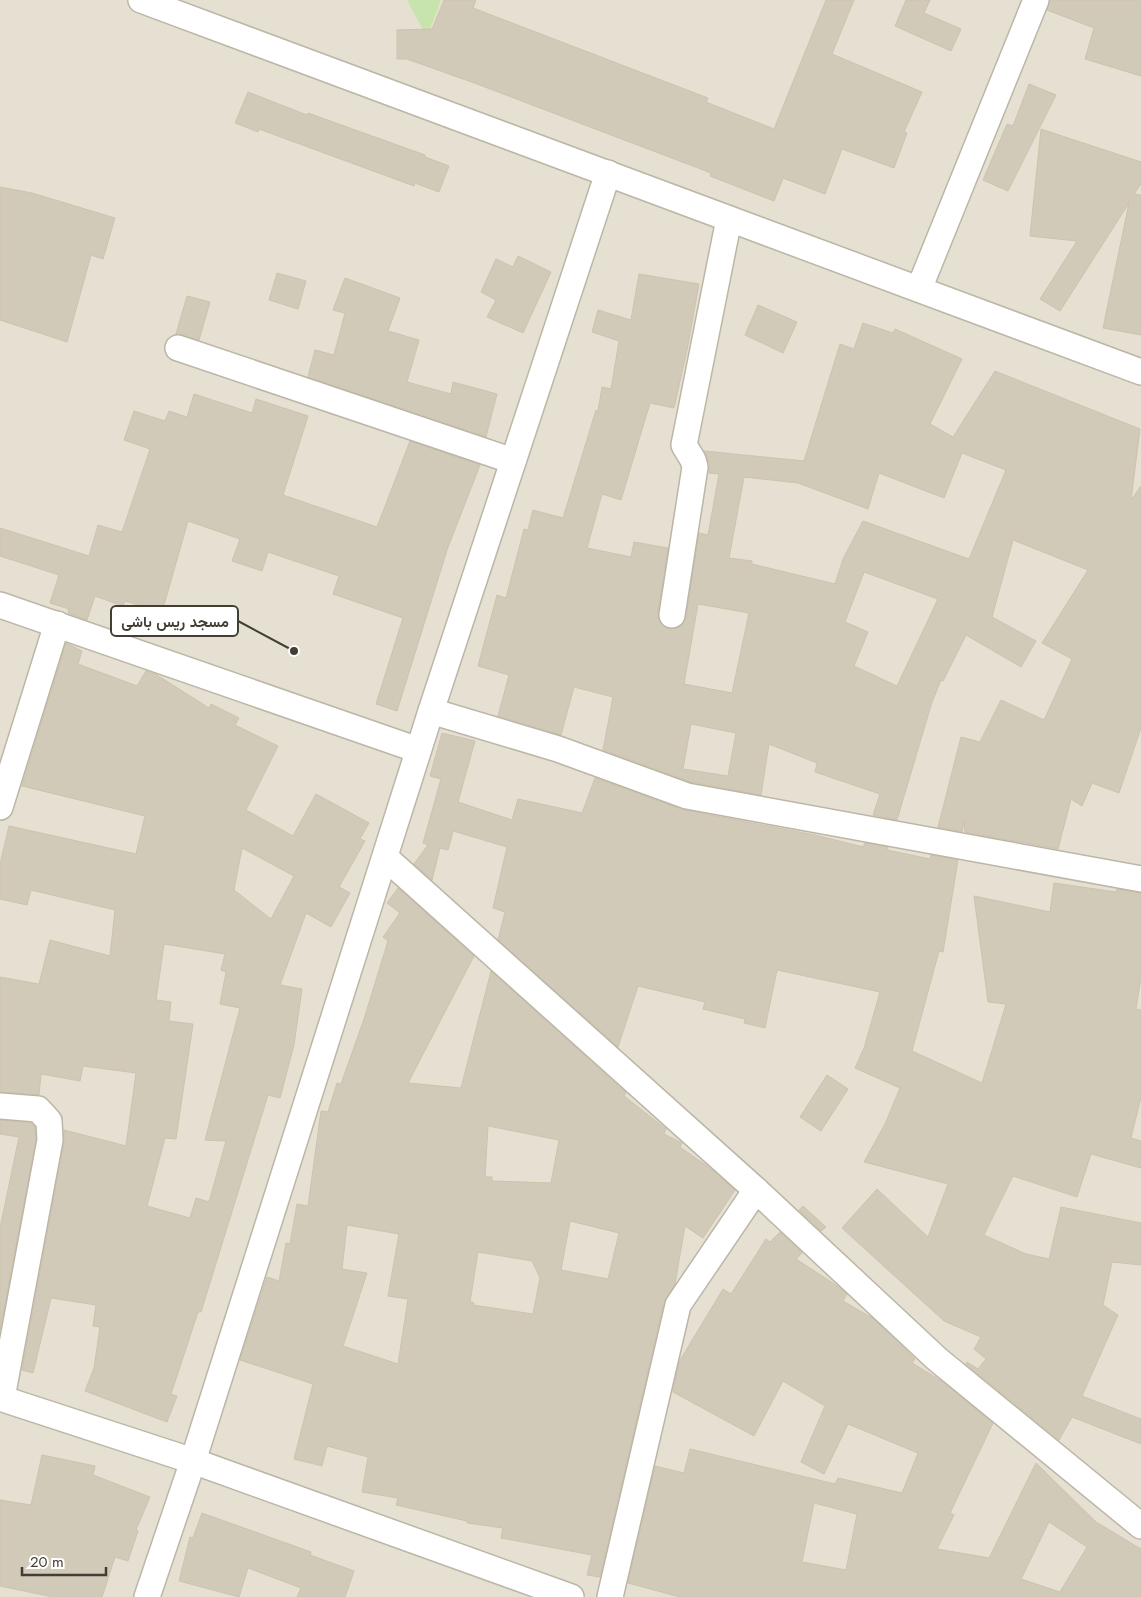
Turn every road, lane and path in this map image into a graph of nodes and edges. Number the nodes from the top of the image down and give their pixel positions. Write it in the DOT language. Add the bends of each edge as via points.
graph roads {
  1 [pos="141,0"];
  2 [pos="1036,0"];
  3 [pos="608,174"];
  4 [pos="729,219"];
  5 [pos="919,289"];
  6 [pos="178,348"];
  7 [pos="1141,372"];
  8 [pos="513,461"];
  9 [pos="0,604"];
  10 [pos="672,615"];
  11 [pos="57,624"];
  12 [pos="431,711"];
  13 [pos="418,750"];
  14 [pos="0,807"];
  15 [pos="386,858"];
  16 [pos="1141,878"];
  17 [pos="0,1106"];
  18 [pos="756,1190"];
  19 [pos="1,1398"];
  20 [pos="193,1461"];
  21 [pos="1141,1526"];
  22 [pos="146,1597"];
  23 [pos="572,1597"];
  24 [pos="610,1597"];
  1 -- 3 [label="street"];
  2 -- 5 [label="street"];
  3 -- 4 [label="street"];
  3 -- 8 [label="street"];
  4 -- 5 [label="street"];
  4 -- 10 [label="street" via="684,446 695,467"];
  5 -- 7 [label="street"];
  6 -- 8 [label="street"];
  8 -- 12 [label="street"];
  9 -- 11 [label="street"];
  11 -- 13 [label="street"];
  11 -- 14 [label="street"];
  12 -- 13 [label="street"];
  12 -- 16 [label="street" via="558,749 688,796"];
  13 -- 15 [label="street"];
  15 -- 18 [label="street"];
  15 -- 20 [label="street"];
  17 -- 19 [label="street" via="38,1109 50,1121 50,1140"];
  18 -- 21 [label="street" via="937,1359"];
  18 -- 24 [label="street" via="678,1305"];
  19 -- 20 [label="street"];
  20 -- 22 [label="street"];
  20 -- 23 [label="street"];
}
